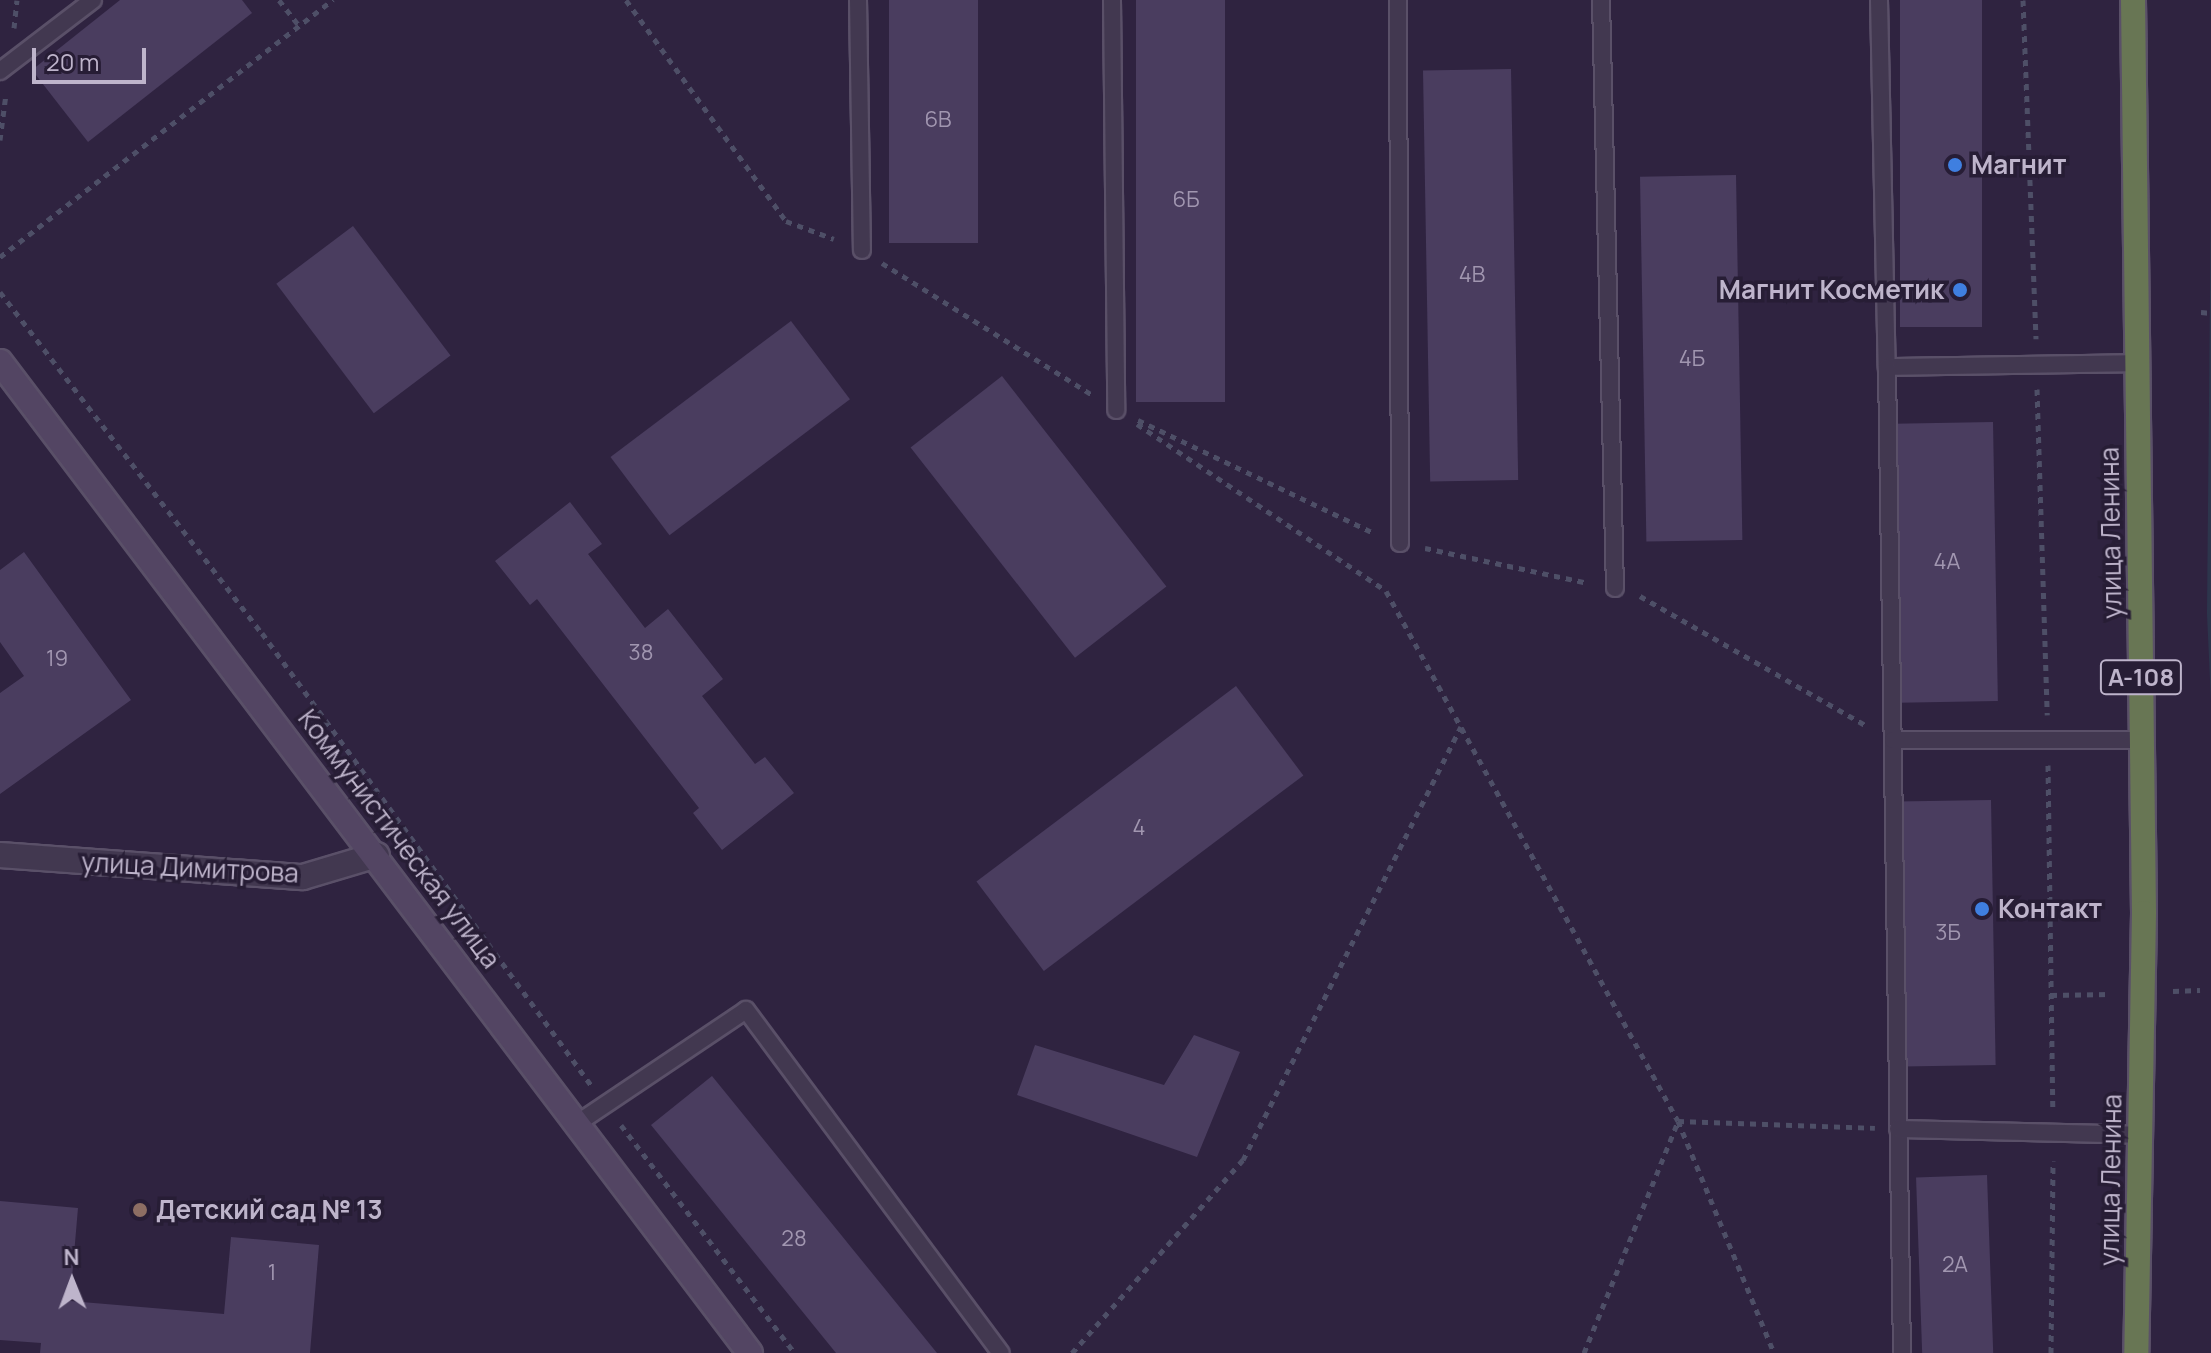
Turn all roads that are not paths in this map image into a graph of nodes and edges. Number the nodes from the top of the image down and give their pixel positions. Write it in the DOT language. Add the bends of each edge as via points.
graph roads {
  1 [pos="93,0"];
  2 [pos="858,0"];
  3 [pos="1112,0"];
  4 [pos="1398,0"];
  5 [pos="1601,0"];
  6 [pos="1879,0"];
  7 [pos="2133,0"];
  8 [pos="5,67"];
  9 [pos="862,250"];
  10 [pos="0,362"];
  11 [pos="2137,363"];
  12 [pos="1887,367"];
  13 [pos="1116,410"];
  14 [pos="1400,543"];
  15 [pos="1615,588"];
  16 [pos="1893,740"];
  17 [pos="2142,740"];
  18 [pos="0,855"];
  19 [pos="377,855"];
  20 [pos="578,1123"];
  21 [pos="1898,1129"];
  22 [pos="2140,1135"];
  23 [pos="750,1353"];
  24 [pos="1001,1353"];
  25 [pos="1902,1353"];
  26 [pos="2136,1353"];
  1 -- 8 [label="lane"];
  2 -- 9 [label="lane"];
  3 -- 13 [label="lane"];
  4 -- 14 [label="lane"];
  5 -- 15 [label="lane"];
  6 -- 12 [label="lane"];
  7 -- 11 [label="highway, улица Ленина / А-108"];
  10 -- 19 [label="street, Коммунистическая улица"];
  11 -- 12 [label="lane"];
  11 -- 17 [label="highway, улица Ленина / А-108"];
  12 -- 16 [label="lane"];
  16 -- 17 [label="lane"];
  16 -- 21 [label="lane"];
  17 -- 22 [label="highway, улица Ленина / А-108"];
  18 -- 19 [label="street, улица Димитрова" via="303,877"];
  19 -- 20 [label="street, Коммунистическая улица"];
  20 -- 23 [label="street, Коммунистическая улица"];
  20 -- 24 [label="lane" via="746,1010"];
  21 -- 22 [label="lane"];
  21 -- 25 [label="lane"];
  22 -- 26 [label="highway, улица Ленина / А-108"];
}
